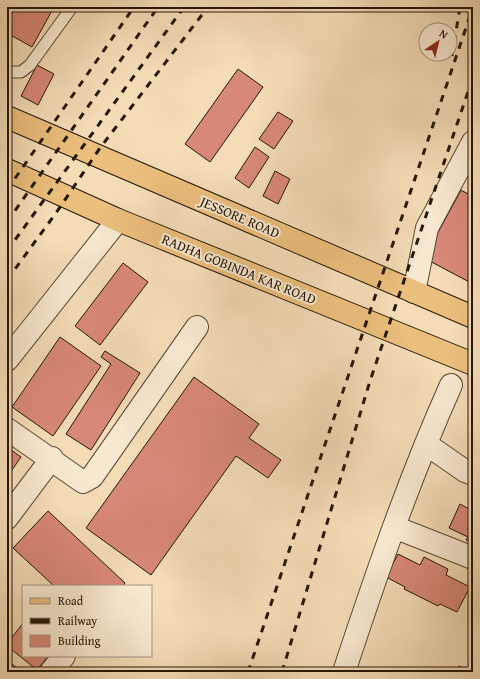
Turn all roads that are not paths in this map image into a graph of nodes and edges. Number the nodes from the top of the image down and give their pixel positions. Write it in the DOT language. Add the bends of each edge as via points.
graph roads {
  1 [pos="72,7"];
  2 [pos="7,72"];
  3 [pos="7,117"];
  4 [pos="473,142"];
  5 [pos="7,170"];
  6 [pos="118,220"];
  7 [pos="414,292"];
  8 [pos="473,317"];
  9 [pos="197,327"];
  10 [pos="7,360"];
  11 [pos="473,364"];
  12 [pos="451,385"];
  13 [pos="7,429"];
  14 [pos="426,444"];
  15 [pos="52,458"];
  16 [pos="473,474"];
  17 [pos="7,518"];
  18 [pos="394,527"];
  19 [pos="473,558"];
  20 [pos="63,657"];
  21 [pos="51,672"];
  22 [pos="344,672"];
  1 -- 2 [label="lane" via="30,65 21,72"];
  3 -- 7 [label="main road, JESSORE ROAD"];
  4 -- 7 [label="street" via="427,228"];
  5 -- 6 [label="main road, RADHA GOBINDA KAR ROAD"];
  6 -- 10 [label="street"];
  6 -- 11 [label="main road, RADHA GOBINDA KAR ROAD"];
  7 -- 8 [label="main road, JESSORE ROAD"];
  9 -- 15 [label="street" via="92,477 83,482"];
  12 -- 14 [label="street"];
  13 -- 15 [label="street"];
  14 -- 16 [label="street" via="464,471"];
  14 -- 18 [label="street"];
  15 -- 17 [label="street"];
  18 -- 19 [label="street"];
  18 -- 22 [label="street" via="376,573"];
  20 -- 21 [label="street"];
}
